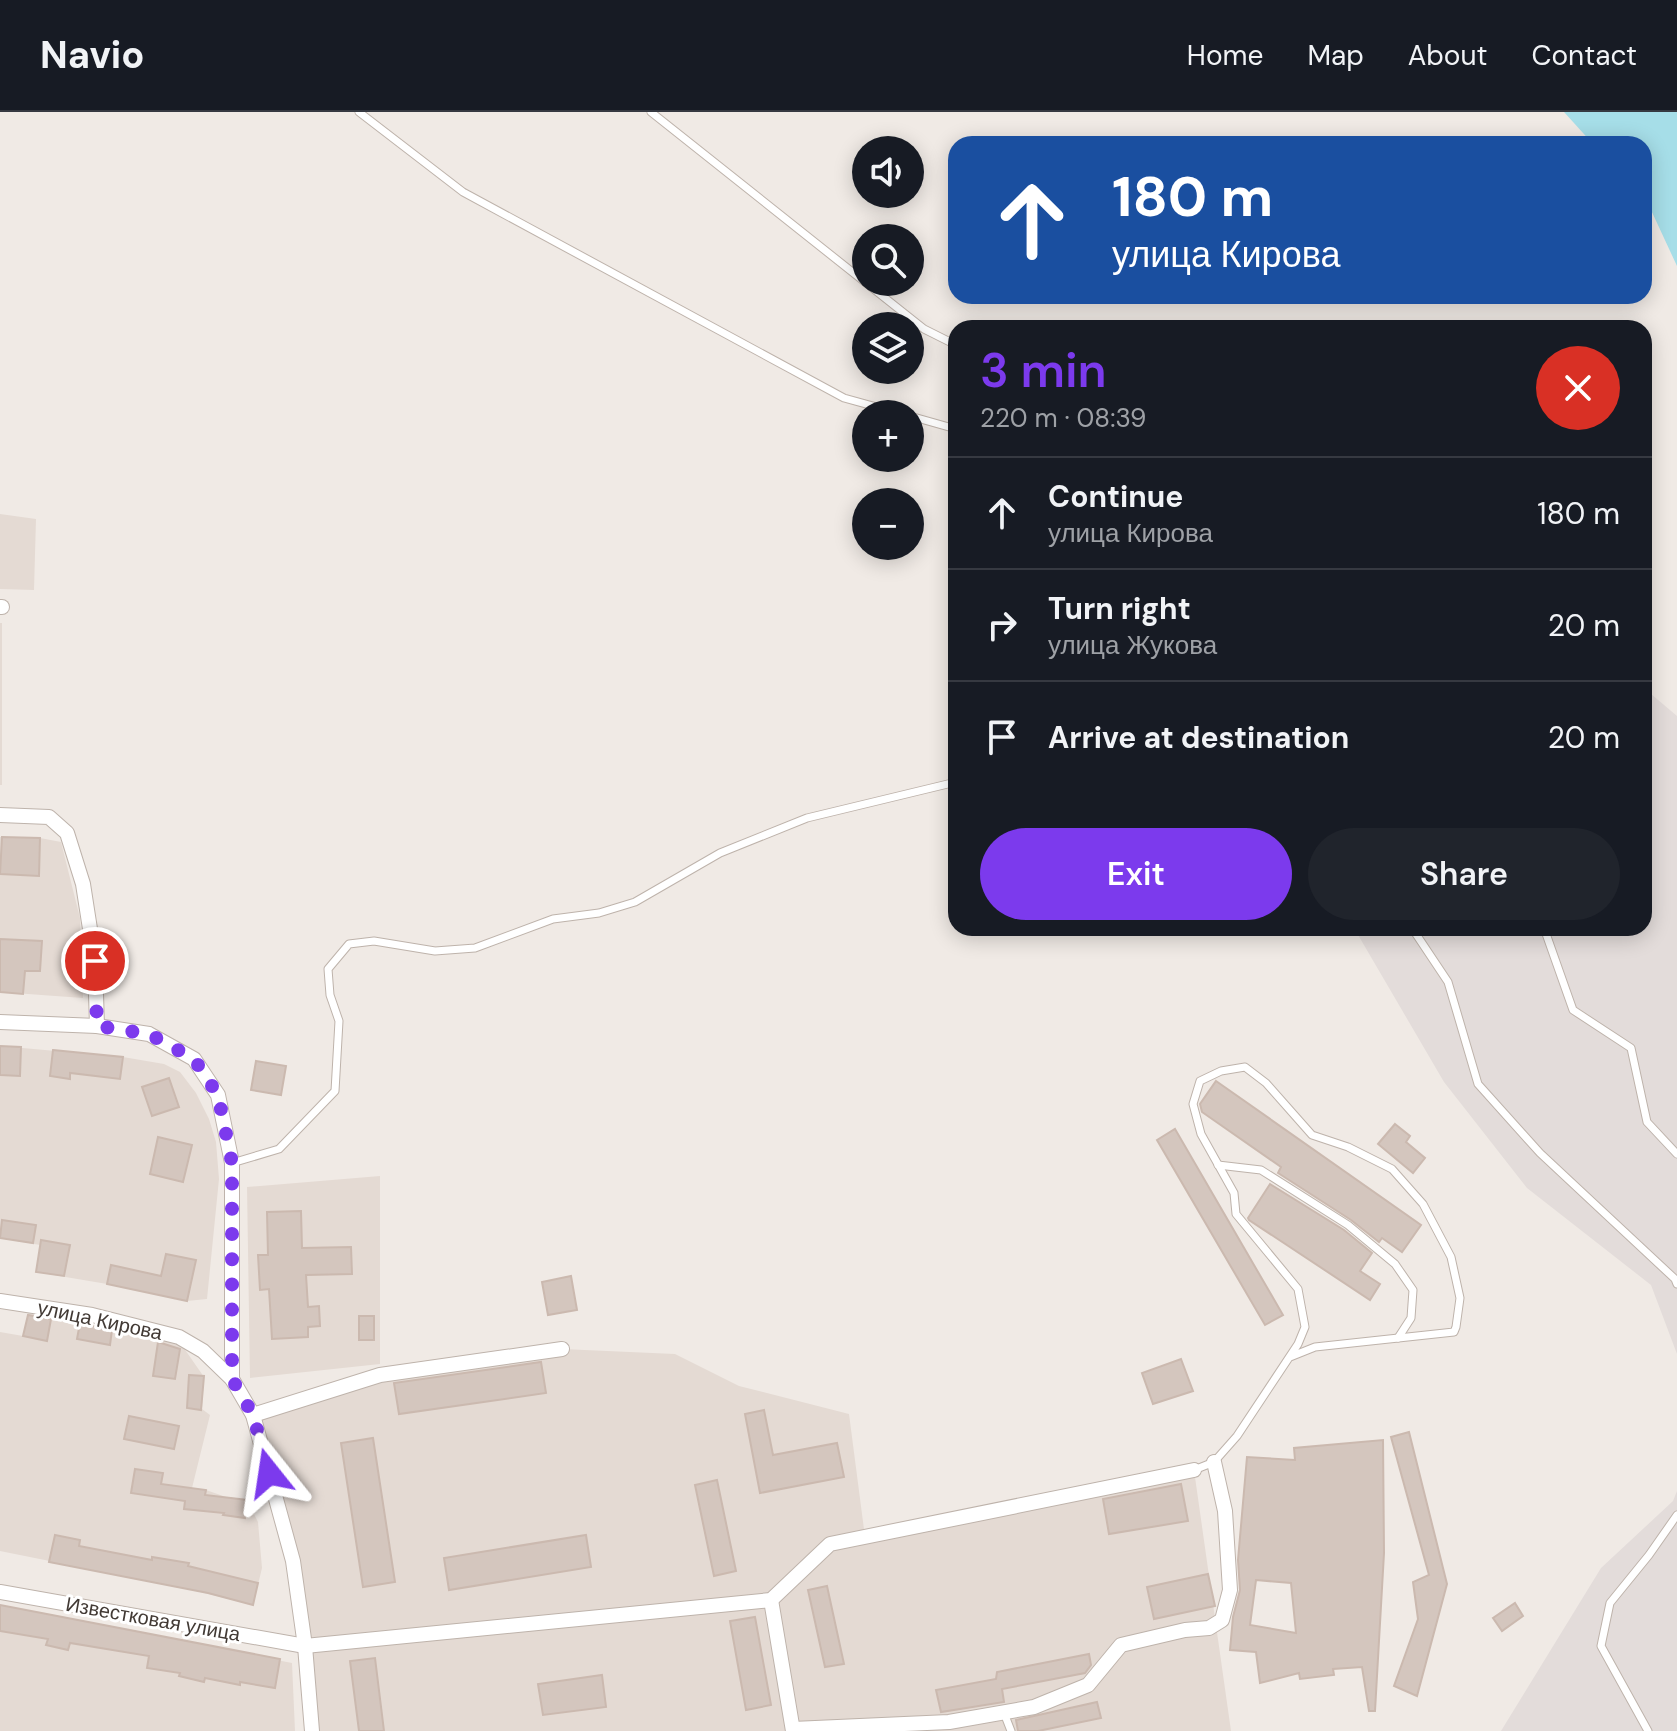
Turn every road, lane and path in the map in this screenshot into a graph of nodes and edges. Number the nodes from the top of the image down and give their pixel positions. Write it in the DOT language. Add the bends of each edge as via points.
graph roads {
  1 [pos="359,112"];
  2 [pos="651,112"];
  3 [pos="948,341"];
  4 [pos="852,400"];
  5 [pos="924,420"];
  6 [pos="948,427"];
  7 [pos="948,784"];
  8 [pos="0,815"];
  9 [pos="1417,936"];
  10 [pos="1547,936"];
  11 [pos="0,1022"];
  12 [pos="97,1026"];
  13 [pos="1677,1154"];
  14 [pos="232,1163"];
  15 [pos="1218,1165"];
  16 [pos="1677,1284"];
  17 [pos="0,1301"];
  18 [pos="1398,1338"];
  19 [pos="562,1349"];
  20 [pos="1290,1357"];
  21 [pos="232,1379"];
  22 [pos="253,1415"];
  23 [pos="1214,1462"];
  24 [pos="1194,1470"];
  25 [pos="1677,1515"];
  26 [pos="0,1592"];
  27 [pos="771,1600"];
  28 [pos="305,1646"];
  29 [pos="1004,1713"];
  30 [pos="793,1730"];
  31 [pos="312,1731"];
  32 [pos="1011,1731"];
  33 [pos="1648,1731"];
  1 -- 4 [label="lane" via="463,192"];
  2 -- 3 [label="lane" via="924,329"];
  5 -- 6 [label="lane"];
  7 -- 14 [label="lane" via="807,818 720,853 635,902 553,919 475,948 435,951 374,941 349,944 328,969 339,1021 335,1091 279,1149"];
  8 -- 12 [label="street" via="49,817 67,833 83,884 95,961"];
  9 -- 16 [label="lane" via="1448,982 1478,1084 1540,1153"];
  10 -- 13 [label="lane" via="1573,1010 1631,1048 1647,1122"];
  11 -- 12 [label="street"];
  12 -- 14 [label="street" via="149,1034 194,1059 218,1095"];
  14 -- 21 [label="street"];
  15 -- 18 [label="lane" via="1261,1170 1348,1225 1395,1264 1413,1290 1411,1318"];
  15 -- 18 [label="lane" via="1193,1104 1200,1081 1245,1067 1312,1135 1392,1169 1423,1204 1451,1257 1460,1298 1454,1332"];
  15 -- 20 [label="lane" via="1234,1193 1236,1214 1298,1289 1305,1327"];
  17 -- 21 [label="street, улица Кирова" via="92,1315 179,1337"];
  18 -- 20 [label="lane" via="1315,1347"];
  19 -- 22 [label="street" via="380,1375"];
  20 -- 23 [label="lane"];
  21 -- 22 [label="street"];
  22 -- 28 [label="street" via="293,1561"];
  23 -- 24 [label="lane"];
  23 -- 29 [label="street" via="1225,1511 1230,1590 1222,1620 1209,1628 1121,1645 1088,1685"];
  24 -- 27 [label="street" via="830,1544"];
  25 -- 33 [label="lane" via="1610,1603 1601,1646"];
  26 -- 28 [label="street, Известковая улица"];
  27 -- 28 [label="street, Известковая улица"];
  27 -- 30 [label="street"];
  28 -- 31 [label="street"];
  29 -- 30 [label="street" via="949,1722"];
  29 -- 32 [label="lane"];
}
